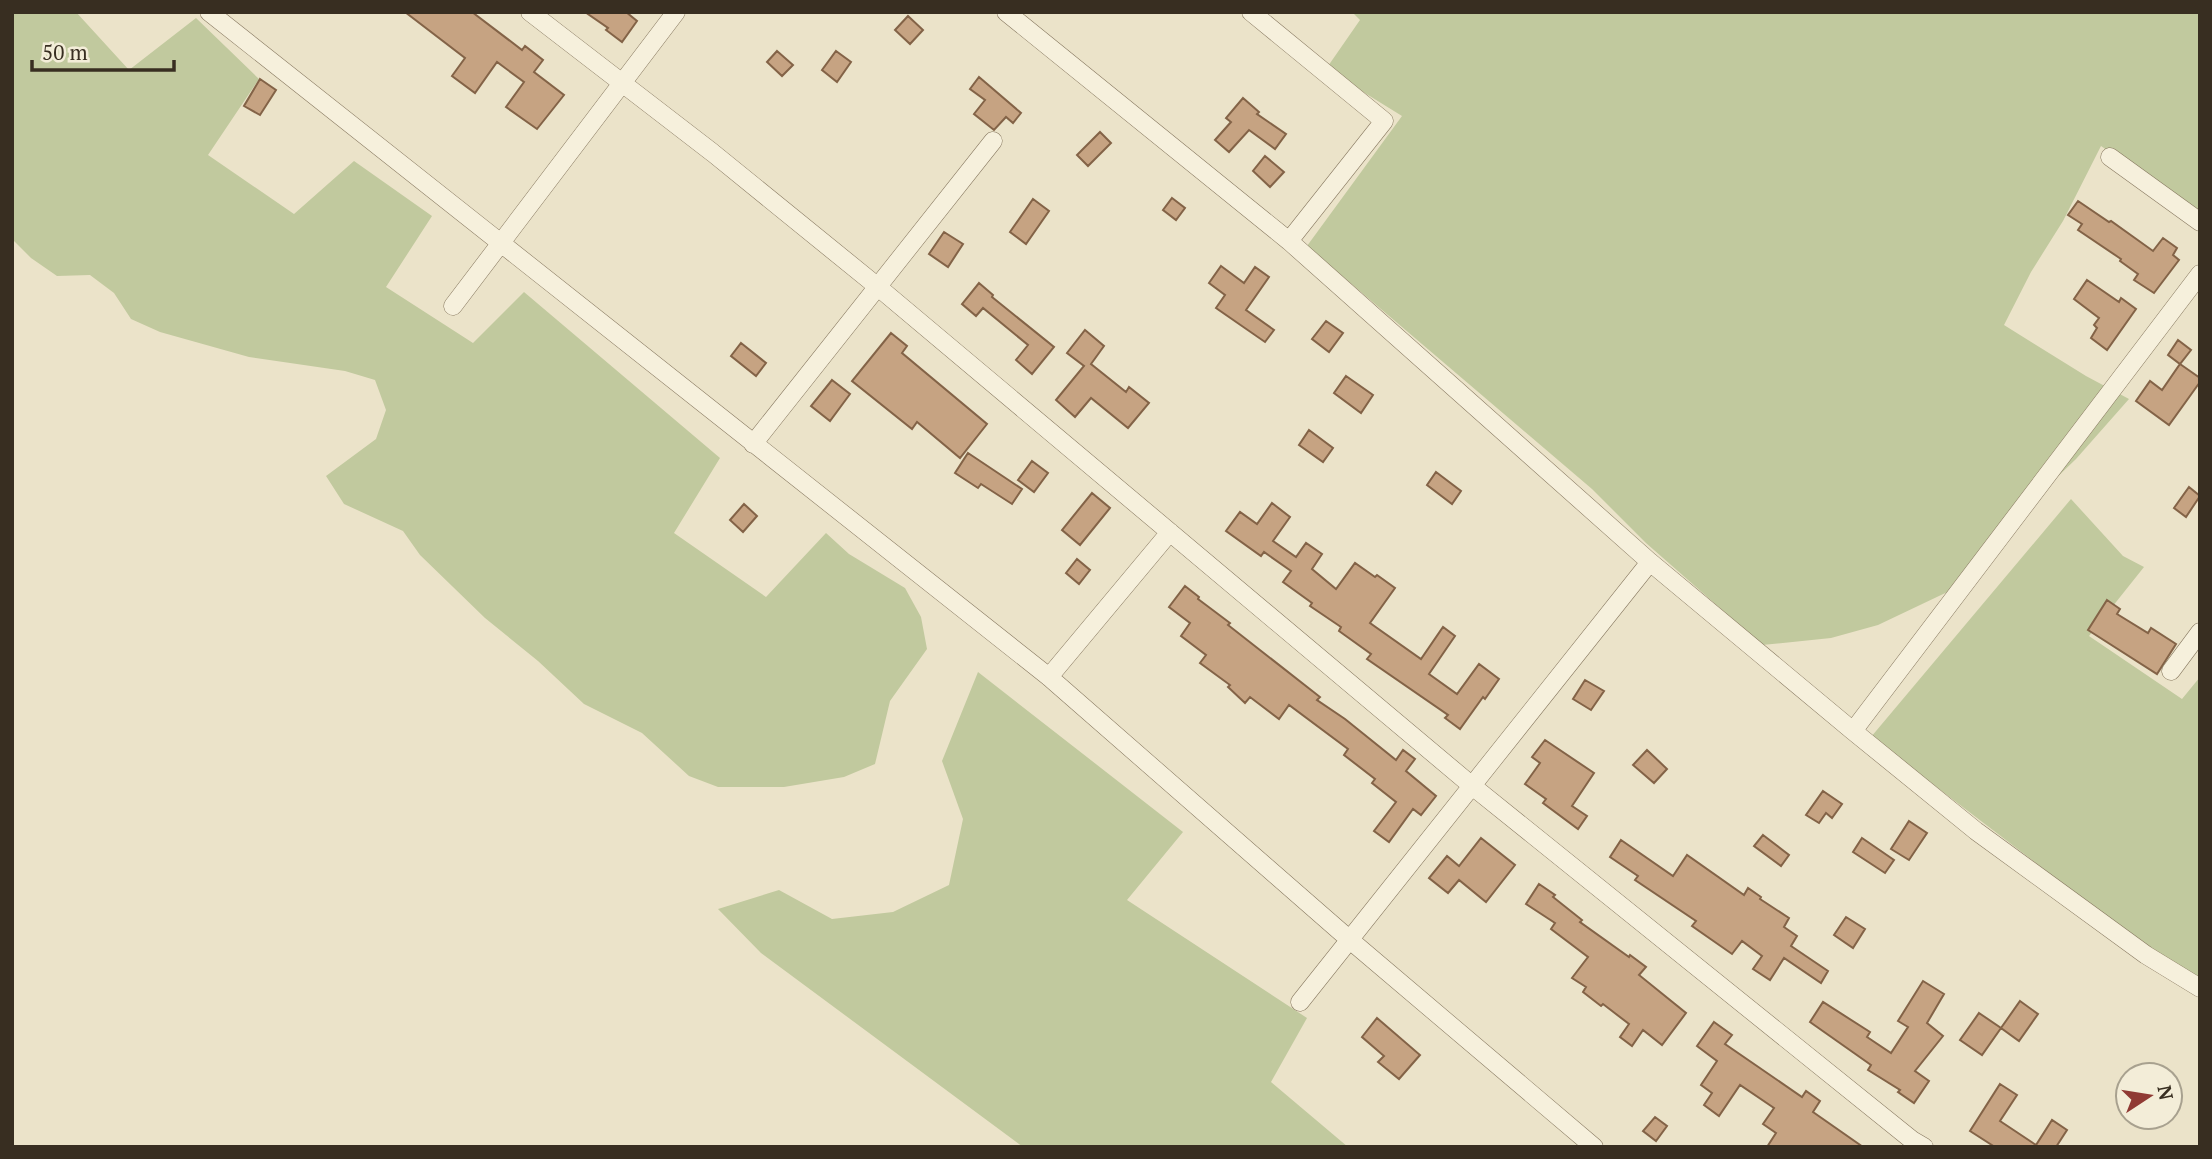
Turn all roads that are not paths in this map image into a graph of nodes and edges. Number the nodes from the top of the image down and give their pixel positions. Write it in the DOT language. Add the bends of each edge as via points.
graph roads {
  1 [pos="209,12"];
  2 [pos="530,12"];
  3 [pos="676,12"];
  4 [pos="1006,12"];
  5 [pos="1251,12"];
  6 [pos="622,84"];
  7 [pos="993,141"];
  8 [pos="2110,157"];
  9 [pos="2200,222"];
  10 [pos="1289,241"];
  11 [pos="501,242"];
  12 [pos="2200,274"];
  13 [pos="878,287"];
  14 [pos="453,306"];
  15 [pos="753,444"];
  16 [pos="1170,532"];
  17 [pos="1650,562"];
  18 [pos="2200,632"];
  19 [pos="2171,671"];
  20 [pos="1049,677"];
  21 [pos="1853,732"];
  22 [pos="1471,785"];
  23 [pos="1350,940"];
  24 [pos="2200,988"];
  25 [pos="1300,1002"];
  26 [pos="1915,1144"];
  27 [pos="1594,1147"];
  1 -- 11 [label="street"];
  2 -- 6 [label="street"];
  3 -- 6 [label="street"];
  4 -- 10 [label="street"];
  5 -- 10 [label="street" via="1384,121"];
  6 -- 11 [label="street"];
  6 -- 13 [label="street"];
  7 -- 13 [label="street"];
  8 -- 9 [label="street"];
  10 -- 17 [label="street"];
  11 -- 14 [label="street"];
  11 -- 15 [label="street"];
  12 -- 21 [label="street"];
  13 -- 15 [label="street"];
  13 -- 16 [label="street"];
  15 -- 20 [label="street"];
  16 -- 20 [label="street"];
  16 -- 22 [label="street"];
  17 -- 21 [label="street"];
  17 -- 22 [label="street"];
  18 -- 19 [label="street"];
  20 -- 23 [label="street"];
  21 -- 24 [label="street" via="1976,831 2146,955"];
  22 -- 23 [label="street"];
  22 -- 26 [label="street"];
  23 -- 25 [label="street"];
  23 -- 27 [label="street"];
}
